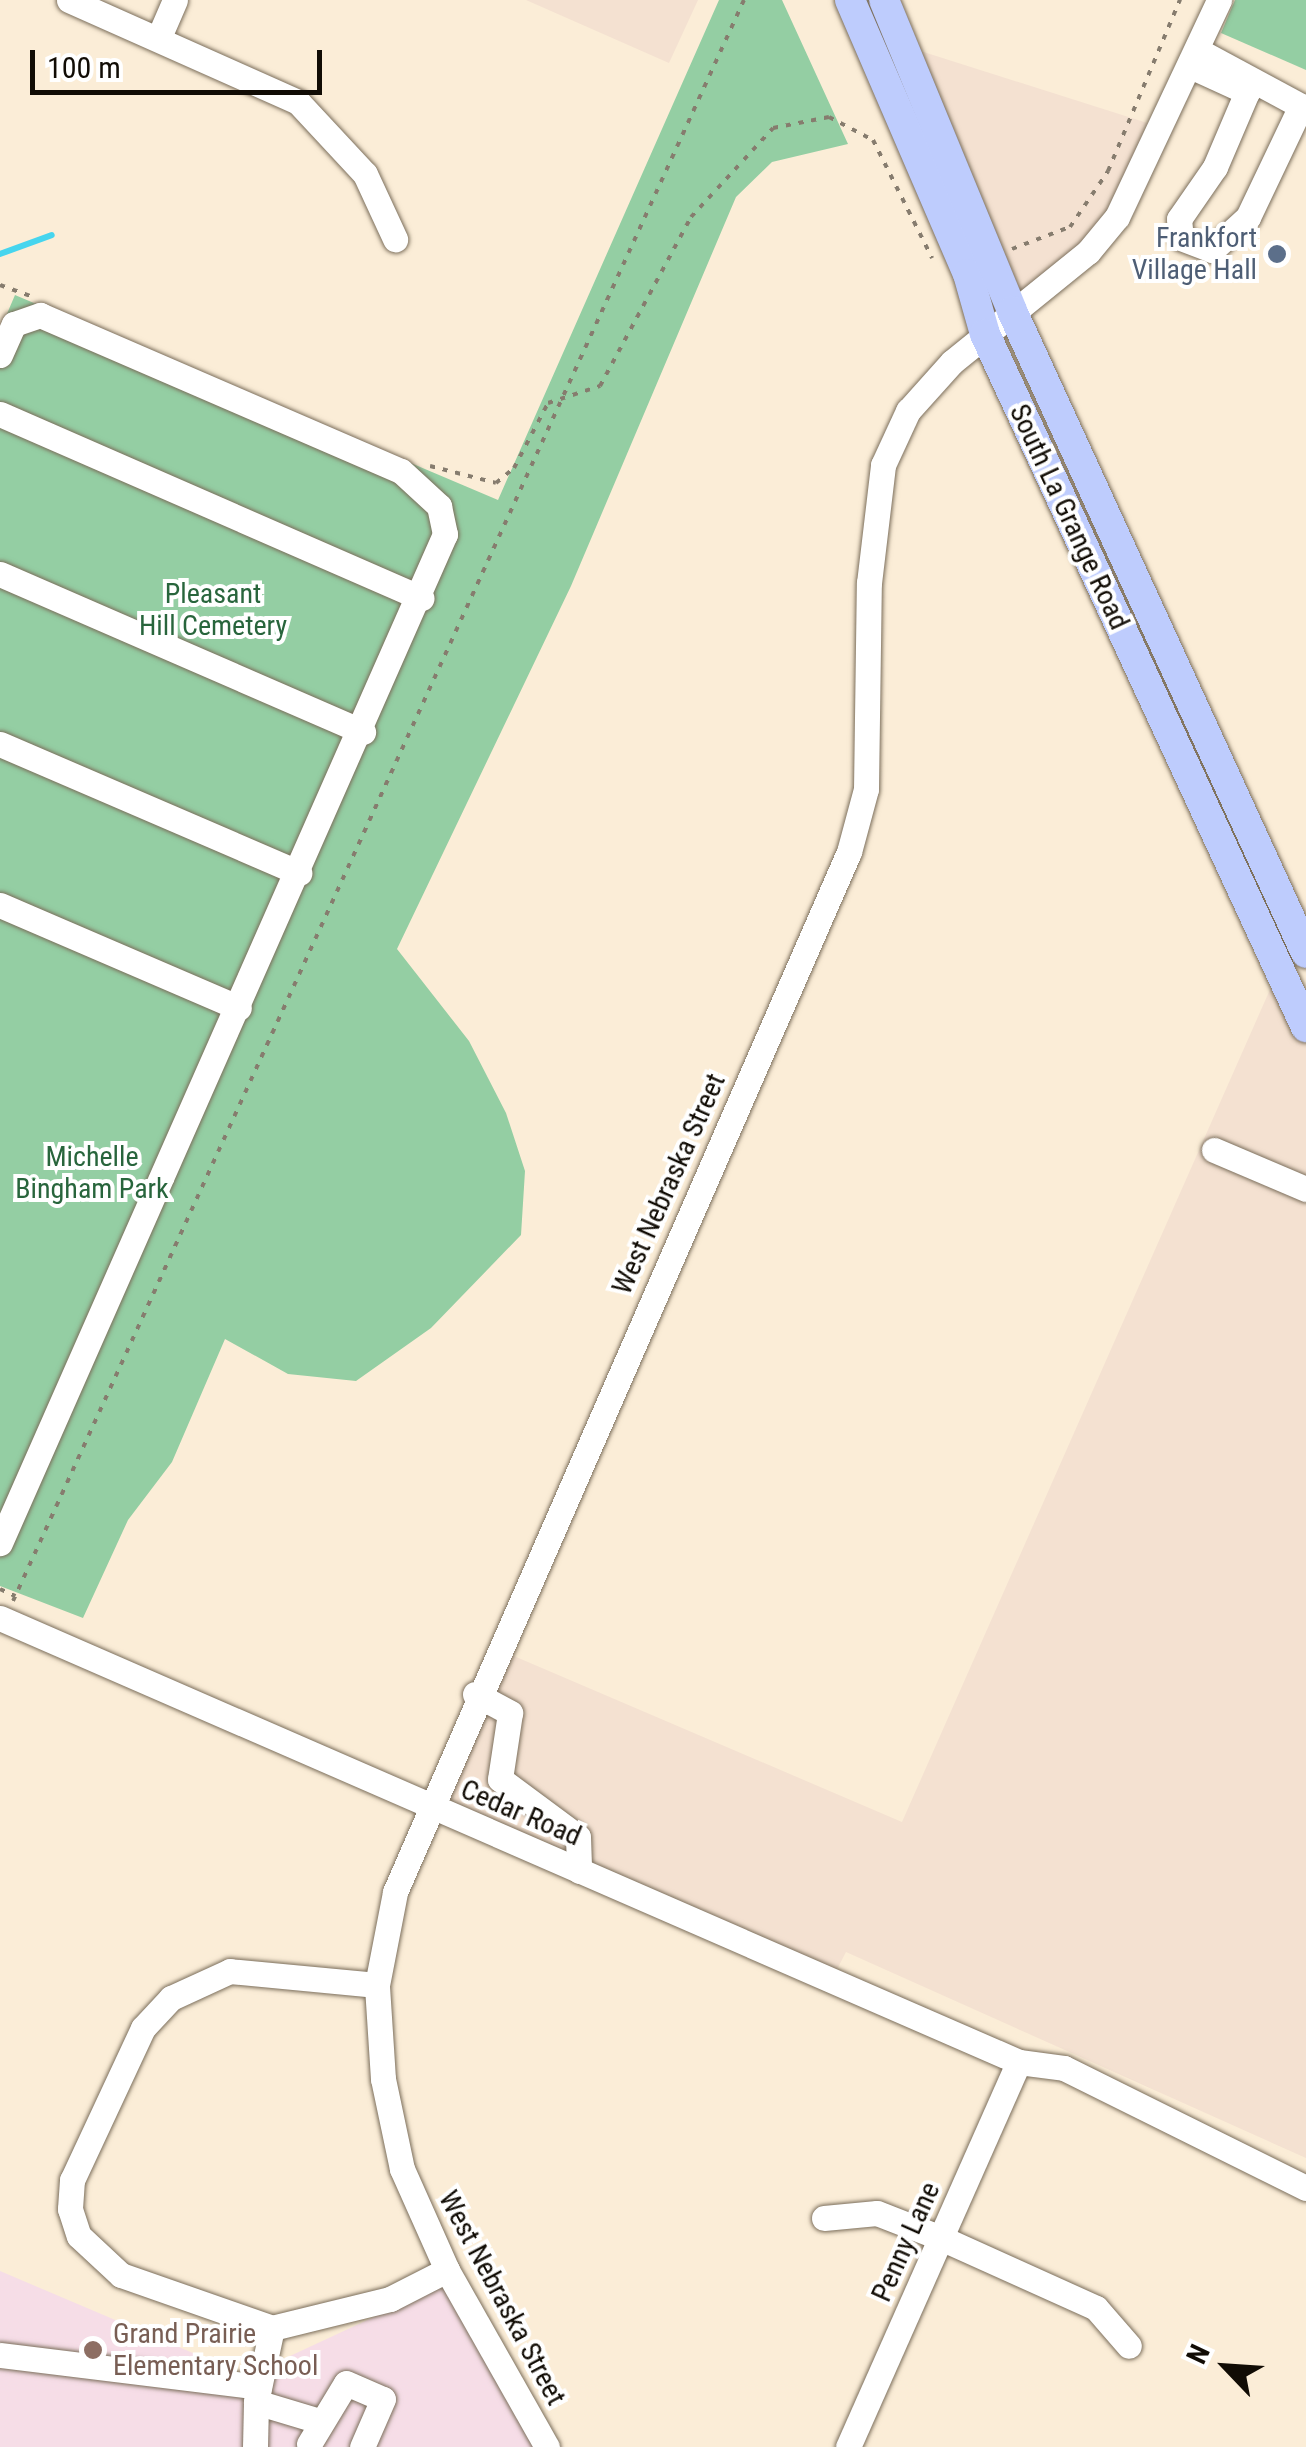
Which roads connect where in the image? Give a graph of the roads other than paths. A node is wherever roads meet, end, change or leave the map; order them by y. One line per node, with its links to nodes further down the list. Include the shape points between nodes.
1 (69, 0): 6 (street)
2 (175, 0): 6 (street)
3 (850, 0): 11 (main road, South La Grange Road, via 968,274)
4 (884, 0): 10 (main road, South La Grange Road)
5 (1219, 0): 7 (street, West Nebraska Street)
6 (158, 37): 9 (street, via 298,102 365,174)
7 (1194, 58): 8 (street); 8 (street, via 1247,92 1215,168 1179,219 1192,246 1212,250 1248,217); 10 (street, West Nebraska Street, via 1116,218 1088,252)
8 (1304, 108)
9 (396, 240)
10 (1012, 311): 11 (street, West Nebraska Street); 20 (main road, South La Grange Road)
11 (984, 334): 22 (main road, South La Grange Road); 27 (street, West Nebraska Street, via 908,411 884,465 869,583 868,771 849,852)
12 (0, 355): 15 (street, via 14,324 40,316 401,472 431,494 444,520)
13 (0, 414): 15 (street)
14 (0, 574): 16 (street)
15 (422, 598): 16 (street)
16 (362, 732): 18 (street)
17 (0, 744): 18 (street)
18 (300, 873): 21 (street)
19 (0, 906): 21 (street)
20 (1306, 953)
21 (239, 1008): 25 (street)
22 (1306, 1027)
23 (1214, 1150): 24 (street)
24 (1306, 1188)
25 (0, 1542)
26 (6, 1611): 28 (street, Cedar Road)
27 (475, 1694): 28 (street, West Nebraska Street); 29 (street, via 503,1707 512,1723 500,1779 578,1838)
28 (426, 1805): 29 (street, Cedar Road); 30 (street, West Nebraska Street, via 395,1892)
29 (579, 1871): 31 (street, Cedar Road)
30 (378, 1984): 35 (street, West Nebraska Street, via 383,2079 402,2169); 36 (street, via 230,1971 200,1978 143,2028 72,2180 78,2236 96,2259 195,2307)
31 (1019, 2062): 32 (street, Cedar Road, via 1064,2068); 34 (street, Penny Lane)
32 (1306, 2188)
33 (824, 2218): 34 (street, via 878,2212)
34 (941, 2238): 37 (street, via 1096,2308); 44 (street, Penny Lane)
35 (447, 2270): 36 (street, via 390,2300); 43 (street, West Nebraska Street)
36 (272, 2328): 39 (street)
37 (1129, 2346)
38 (0, 2356): 39 (street)
39 (265, 2401): 40 (street); 41 (street)
40 (312, 2437): 42 (street, via 346,2383 362,2386 383,2399)
41 (256, 2447)
42 (362, 2447)
43 (547, 2447)
44 (848, 2447)

